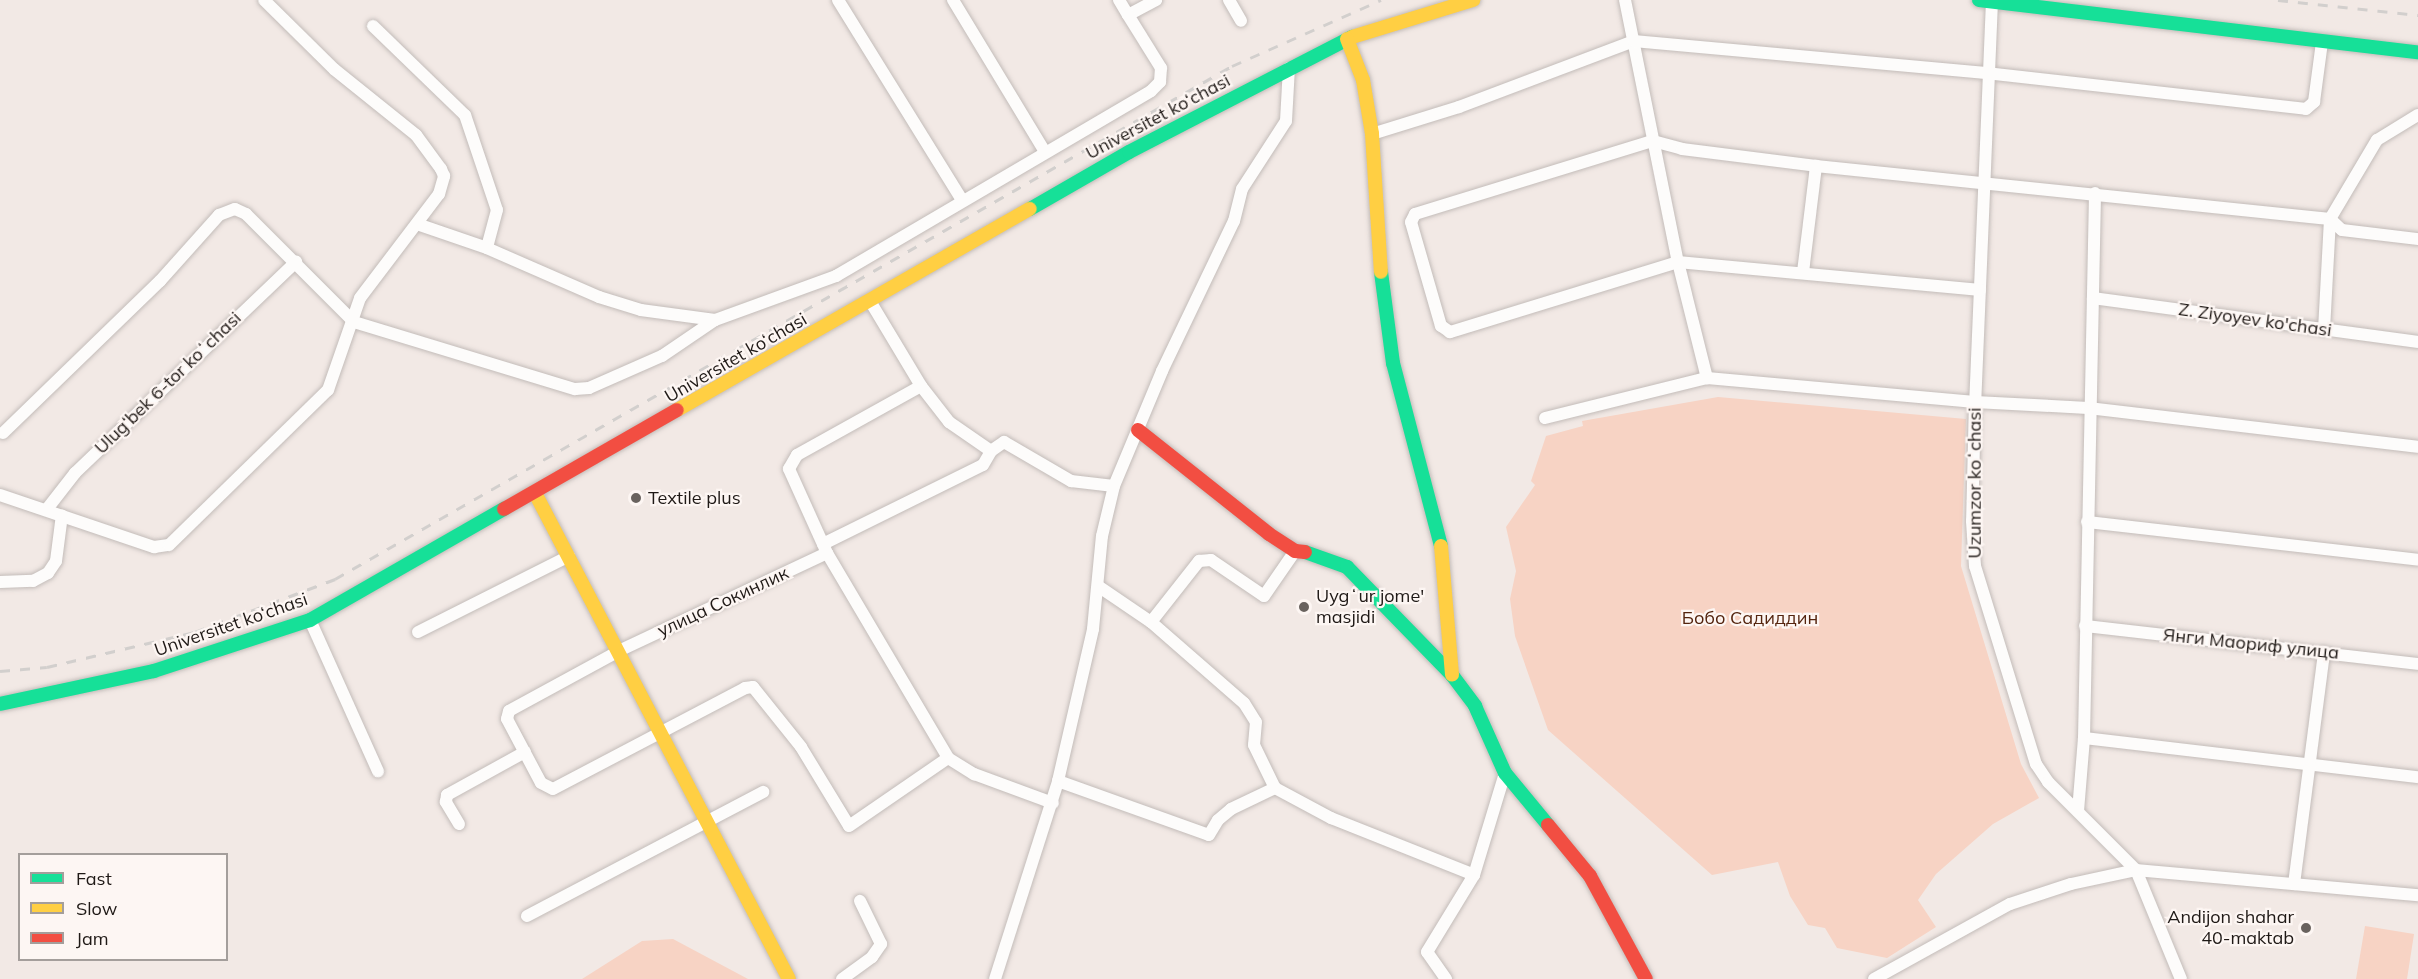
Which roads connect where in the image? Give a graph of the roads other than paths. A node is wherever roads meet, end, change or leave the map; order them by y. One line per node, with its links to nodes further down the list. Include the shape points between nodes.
1 (264, 0): 28 (street, via 334,69 416,135 436,160 444,177 442,186)
2 (838, 0): 26 (street)
3 (953, 0): 22 (street)
4 (1119, 0): 10 (street)
5 (1155, 0): 10 (street)
6 (1229, 0): 11 (street)
7 (1473, 0): 13 (main road, Universitet kо‘chasi)
8 (1626, 0): 14 (street)
9 (1985, 1): 15 (main road); 18 (street, Uzumzor koʻchasi)
10 (1128, 15): 22 (street, via 1161,68 1160,82 1151,91)
11 (1241, 21)
12 (373, 26): 30 (street, via 465,115 497,210)
13 (1347, 39): 17 (main road, Universitet kо‘chasi); 20 (main road, via 1363,80)
14 (1634, 41): 18 (street); 20 (street, via 1459,107); 21 (street)
15 (2322, 42): 16 (main road); 18 (street, via 2314,102 2306,109)
16 (2418, 52)
17 (1289, 68): 36 (main road, Universitet kо‘chasi, via 1129,152); 46 (street, via 1286,121 1242,189 1234,220)
18 (1986, 73): 24 (street, Uzumzor koʻchasi)
19 (2418, 115): 27 (street, via 2377,140)
20 (1372, 134): 69 (main road, via 1380,260 1393,363 1441,545)
21 (1653, 141): 23 (street, via 1682,149); 32 (street); 32 (street, via 1415,214 1411,222 1442,326 1450,332)
22 (1045, 152): 26 (street)
23 (1816, 166): 24 (street); 33 (street)
24 (1982, 184): 25 (street); 34 (street, Uzumzor koʻchasi)
25 (2095, 193): 27 (street); 35 (street)
26 (962, 200): 37 (street, via 836,276)
27 (2330, 219): 29 (street, via 2342,230); 39 (street)
28 (417, 224): 30 (street); 38 (street, via 360,298)
29 (2418, 239)
30 (487, 248): 37 (street, via 599,297 641,310)
31 (296, 262): 38 (street); 47 (street, via 246,214 235,209 219,215 160,281); 53 (street, Ulug‘bek 6-tor koʻchasi, via 75,473)
32 (1678, 262): 33 (street); 41 (street)
33 (1803, 272): 34 (street)
34 (1980, 290): 43 (street, Uzumzor koʻchasi)
35 (2092, 298): 39 (street, Z. Ziyoyev ko'chasi); 44 (street)
36 (870, 302): 42 (street); 51 (main road, Universitet kо‘chasi)
37 (715, 320): 38 (street, via 662,356 582,389)
38 (354, 322): 54 (street, via 337,371 323,396 169,545 154,548)
39 (2324, 330): 40 (street, Z. Ziyoyev ko'chasi)
40 (2418, 342)
41 (1707, 378): 43 (street); 45 (street)
42 (921, 386): 49 (street, via 949,422); 56 (street, via 792,461 789,469)
43 (1975, 402): 44 (street); 83 (street, Uzumzor koʻchasi, via 1972,521 1980,589 2036,764)
44 (2088, 408): 48 (street); 55 (street)
45 (1545, 418)
46 (1138, 430): 50 (street); 57 (main road, via 1215,494)
47 (3, 433)
48 (2418, 447)
49 (991, 451): 50 (street, via 1004,442 1071,481); 56 (street, улица Сокинлик, via 983,465)
50 (1114, 486): 61 (street, via 1102,536)
51 (535, 493): 58 (main road); 62 (main road, Universitet kо‘chasi)
52 (0, 495): 53 (street)
53 (47, 509): 54 (street)
54 (62, 515): 60 (street, via 56,561 48,573 33,581)
55 (2087, 522): 59 (street); 64 (street)
56 (825, 549): 66 (street, улица Сокинлик); 74 (street)
57 (1295, 551): 63 (street, via 1264,596 1211,560 1199,561); 69 (main road, via 1318,554 1347,567)
58 (569, 556): 65 (street); 66 (main road)
59 (2418, 560)
60 (0, 582)
61 (1098, 586): 63 (street); 79 (street, via 1093,629)
62 (310, 620): 70 (main road, Universitet kо‘chasi, via 154,670); 76 (street)
63 (1151, 622): 80 (street, via 1244,703 1256,722 1254,745)
64 (2085, 626): 67 (street, Янги Маориф улица); 72 (street)
65 (418, 632)
66 (619, 651): 71 (main road); 73 (street, улица Сокинлик, via 509,711 507,719)
67 (2324, 652): 68 (street, Янги Маориф улица); 75 (street)
68 (2418, 664)
69 (1452, 675): 77 (main road, via 1475,706)
70 (0, 704)
71 (661, 732): 73 (street, улица Сокинлик, via 550,790 541,783); 74 (street, via 753,687 801,747 849,826); 84 (main road)
72 (2084, 738): 75 (street); 83 (street)
73 (525, 752): 85 (street, via 447,795 446,802)
74 (948, 758): 82 (street, via 974,774)
75 (2308, 762): 78 (street); 88 (street)
76 (378, 771)
77 (1505, 773): 87 (street); 96 (main road, via 1590,876)
78 (2418, 777)
79 (1058, 781): 80 (street, via 1209,835 1231,809); 82 (street)
80 (1275, 788): 87 (street, via 1331,818)
81 (763, 792): 84 (street)
82 (1053, 803): 94 (street)
83 (2078, 811): 86 (street, Uzumzor koʻchasi)
84 (707, 820): 91 (street); 92 (main road)
85 (459, 824)
86 (2136, 870): 88 (street); 97 (street, via 2071,884 2010,904); 98 (street, Uzumzor koʻchasi)
87 (1474, 876): 95 (street, via 1427,951)
88 (2294, 884): 89 (street)
89 (2418, 895)
90 (860, 901): 93 (street, via 881,944 872,957)
91 (527, 916)
92 (789, 979)
93 (842, 979)
94 (995, 979)
95 (1446, 979)
96 (1646, 979)
97 (1874, 979)
98 (2181, 979)

